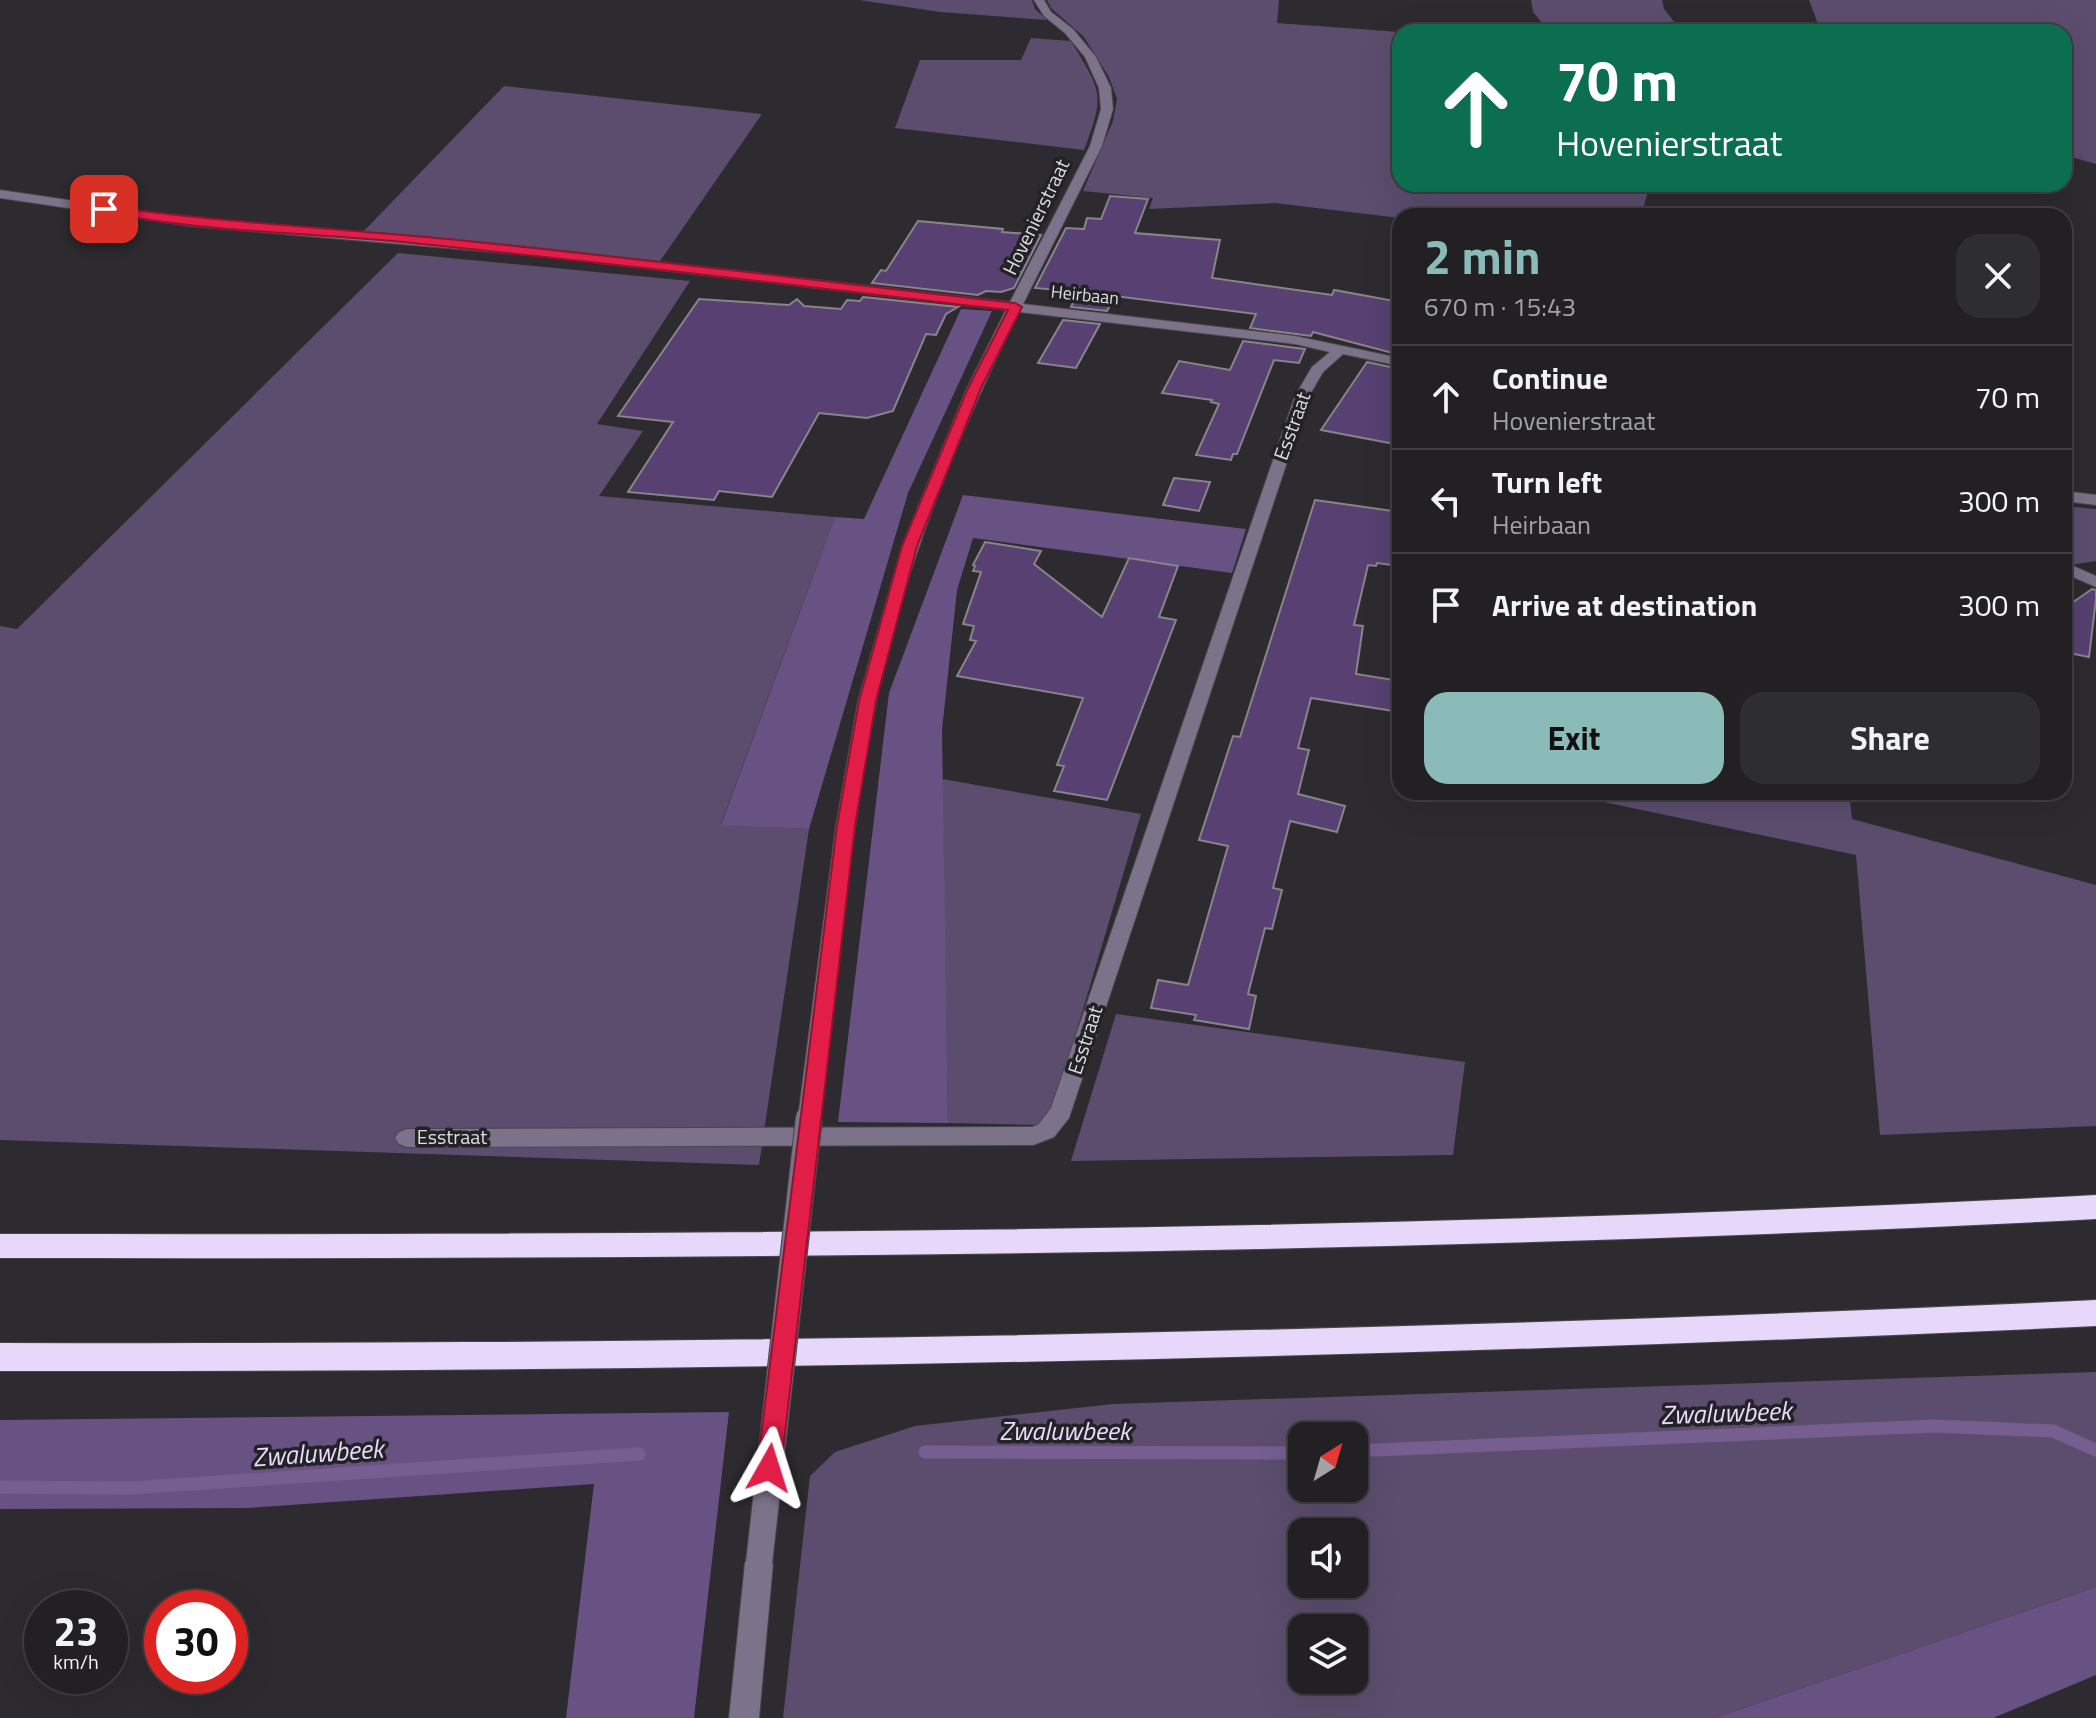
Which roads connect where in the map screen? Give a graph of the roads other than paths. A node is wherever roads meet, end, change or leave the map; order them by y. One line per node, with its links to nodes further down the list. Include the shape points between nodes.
1 (1039, 0): 3 (street, Hovenierstraat, via 1090,57 1105,86 1107,108 1096,146)
2 (0, 194): 3 (street, Heirbaan, via 190,222 529,251)
3 (1015, 307): 4 (street, Heirbaan); 15 (street, Hovenierstraat, bridge, via 974,388 910,546 867,701 809,1118)
4 (1341, 349): 5 (street, Heirbaan); 10 (street, Esstraat, via 1317,370 1302,396 1061,1112 1046,1131 1033,1136)
5 (1392, 360)
6 (2072, 497): 7 (street)
7 (2096, 500)
8 (2072, 571): 9 (street)
9 (2096, 582)
10 (407, 1138)
11 (2096, 1207): 12 (highway, via 1775,1224 692,1247)
12 (0, 1246)
13 (2096, 1313): 14 (highway, via 1315,1344 657,1356)
14 (0, 1357)
15 (744, 1718)

